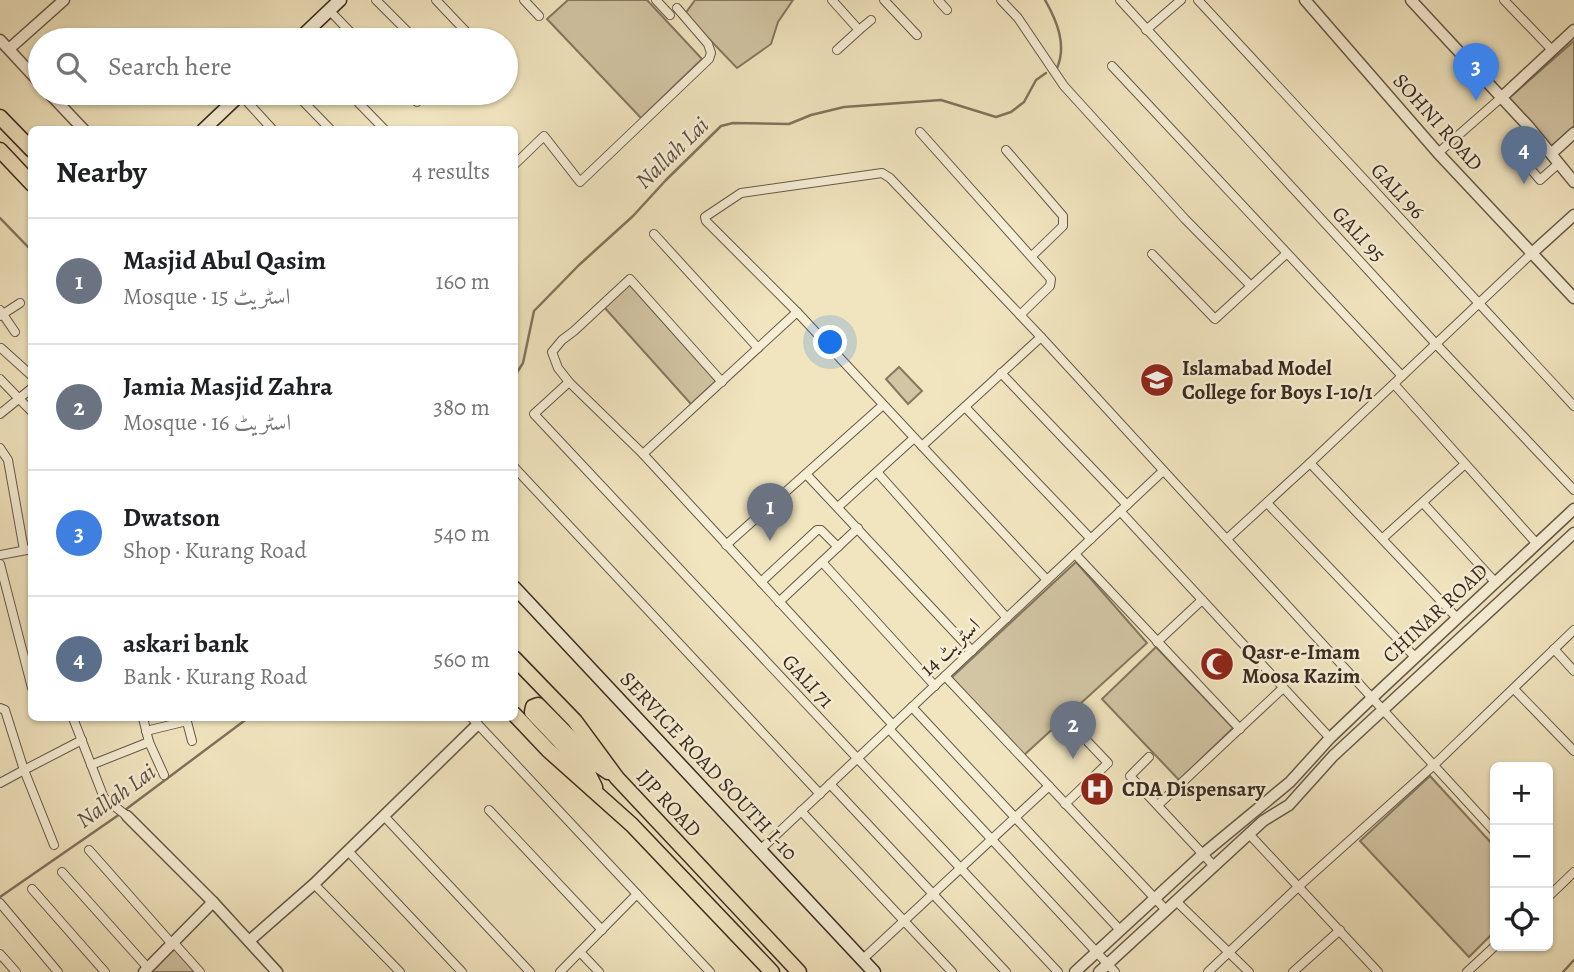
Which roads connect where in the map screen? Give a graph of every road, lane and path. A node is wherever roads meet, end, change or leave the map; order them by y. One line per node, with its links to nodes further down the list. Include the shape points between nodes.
1 (64, 0): 23 (street)
2 (340, 0): 19 (main road)
3 (376, 0): 26 (street)
4 (436, 0): 27 (street)
5 (524, 0): 21 (street)
6 (656, 0): 20 (street)
7 (832, 0): 28 (street)
8 (884, 0): 32 (street)
9 (938, 0): 18 (street)
10 (1001, 0): 68 (street, via 1064,86)
11 (1120, 0): 29 (street, GALI 95)
12 (1181, 0): 29 (street)
13 (1198, 0): 71 (street, GALI 96)
14 (1305, 0): 57 (street, SOHNI ROAD)
15 (1411, 0): 39 (street)
16 (1504, 0): 36 (street)
17 (677, 8): 59 (street, via 708,44 709,59 624,141 580,182 544,136)
18 (947, 9)
19 (329, 10): 24 (main road); 25 (street)
20 (670, 15)
21 (539, 16)
22 (871, 20): 28 (street)
23 (33, 28)
24 (310, 28)
25 (346, 28)
26 (404, 28)
27 (463, 28)
28 (859, 30): 35 (street)
29 (1146, 30): 77 (street, GALI 95)
30 (1574, 30): 36 (street)
31 (28, 32): 34 (street)
32 (917, 35)
33 (0, 40): 34 (street)
34 (9, 49): 38 (street)
35 (836, 50)
36 (1552, 50): 39 (street)
37 (1111, 66): 66 (street)
38 (28, 70)
39 (1502, 97): 51 (street); 57 (street)
40 (60, 105): 46 (street)
41 (230, 105): 47 (main road)
42 (251, 105): 48 (street)
43 (307, 105): 49 (street)
44 (361, 105): 50 (street)
45 (0, 117): 54 (highway)
46 (79, 126)
47 (212, 126)
48 (270, 126)
49 (327, 126)
50 (381, 126)
51 (1529, 127): 58 (street); 58 (street, via 1511,147 1540,180)
52 (920, 132): 67 (street)
53 (1574, 133): 58 (street)
54 (28, 146)
55 (0, 150): 60 (highway)
56 (1006, 150): 67 (street, via 1063,216 1063,226)
57 (1438, 153): 64 (street, SOHNI ROAD)
58 (1555, 158): 61 (street)
59 (518, 161)
60 (28, 180)
61 (1574, 182)
62 (1574, 215): 64 (street)
63 (654, 234): 79 (street)
64 (1532, 253): 69 (street, SOHNI ROAD); 71 (street)
65 (1152, 254): 68 (street, via 1215,319)
66 (1286, 254): 68 (street); 82 (street)
67 (1033, 255): 74 (street, via 1052,282)
68 (1251, 286)
69 (1574, 298)
70 (20, 303): 73 (street)
71 (1478, 304): 77 (street); 90 (street, GALI 96)
72 (797, 312): 74 (street, via 705,217 741,193 882,173); 79 (street); 89 (street)
73 (1, 313): 75 (street)
74 (1020, 315): 76 (street)
75 (15, 332)
76 (1041, 337): 81 (street); 101 (street)
77 (1436, 344): 82 (street); 104 (street, GALI 95)
78 (1, 348): 80 (street)
79 (758, 348): 85 (street)
80 (28, 372)
81 (1001, 373): 91 (street); 108 (street)
82 (1402, 376): 86 (street)
83 (0, 379): 88 (street)
84 (569, 382): 85 (street, via 552,352 630,279); 97 (street); 163 (street, GALI 71, via 534,414)
85 (722, 382): 97 (street)
86 (1394, 384): 98 (street); 99 (street)
87 (28, 391): 88 (street)
88 (18, 398): 92 (street); 93 (street)
89 (883, 405): 94 (street); 103 (street)
90 (1574, 406)
91 (965, 407): 95 (street); 113 (street)
92 (28, 408)
93 (0, 414)
94 (914, 438): 95 (street); 102 (street)
95 (922, 446): 123 (street)
96 (0, 448): 118 (street, via 8,460)
97 (643, 454): 116 (street)
98 (1310, 463): 105 (street); 112 (street)
99 (1465, 464): 106 (street); 115 (street)
100 (518, 471): 173 (street)
101 (1163, 471): 108 (street, اسٹریٹ 14); 114 (street)
102 (877, 472): 107 (street); 129 (street)
103 (806, 474): 107 (street); 116 (street)
104 (1574, 490)
105 (1266, 503): 114 (street); 135 (street)
106 (1423, 503): 112 (street); 125 (street)
107 (838, 507): 110 (street)
108 (1124, 508): 113 (street, اسٹریٹ 14); 127 (street)
109 (1574, 509): 115 (street, CHINAR ROAD)
110 (858, 528): 117 (street); 134 (street)
111 (1574, 533): 146 (street, CHINAR ROAD)
112 (1383, 538): 130 (street)
113 (1091, 539): 119 (street, اسٹریٹ 14)
114 (1227, 539): 143 (street)
115 (1537, 544): 125 (street, CHINAR ROAD)
116 (726, 545): 124 (street)
117 (838, 547): 121 (street); 124 (street, via 817,530)
118 (28, 550): 120 (street)
119 (1075, 554): 123 (street, اسٹریٹ 14); 132 (street)
120 (0, 555)
121 (822, 562): 128 (street); 140 (street)
122 (0, 564): 138 (street)
123 (1047, 580): 129 (street, اسٹریٹ 14)
124 (761, 582): 128 (street)
125 (1496, 583): 130 (street, CHINAR ROAD)
126 (518, 591): 185 (main road, SERVICE ROAD SOUTH I-10)
127 (1202, 600): 132 (street); 141 (street)
128 (779, 602): 153 (street)
129 (1007, 618): 134 (street, اسٹریٹ 14)
130 (1457, 618): 135 (street, CHINAR ROAD)
131 (1574, 630): 133 (street)
132 (1157, 642): 154 (street)
133 (1554, 649): 137 (street); 142 (street)
134 (972, 650): 139 (street, اسٹریٹ 14)
135 (1415, 657): 143 (street, CHINAR ROAD)
136 (518, 662): 168 (highway, IJP ROAD, via 575,721)
137 (1574, 671)
138 (28, 672)
139 (946, 676): 140 (street, اسٹریٹ 14); 171 (street)
140 (935, 686): 144 (street, اسٹریٹ 14)
141 (1283, 688): 154 (street); 156 (street)
142 (1514, 689): 161 (street); 165 (street)
143 (1373, 697): 146 (street); 156 (street, CHINAR ROAD)
144 (912, 707): 153 (street, اسٹریٹ 14); 180 (street)
145 (0, 708): 166 (street, via 5,710)
146 (1382, 709): 165 (street); 182 (street, CHINAR ROAD, via 1289,805)
147 (518, 718): 172 (highway, IJP ROAD)
148 (74, 721): 157 (street)
149 (144, 721): 155 (street)
150 (181, 721): 155 (street)
151 (187, 721): 158 (street)
152 (475, 721): 179 (street); 197 (street)
153 (891, 727): 163 (street, اسٹریٹ 14); 183 (street)
154 (1240, 729): 175 (street)
155 (146, 732): 159 (street)
156 (1330, 738): 188 (street, CHINAR ROAD, via 1290,782)
157 (82, 740): 164 (street); 166 (street)
158 (192, 741)
159 (149, 742): 164 (street); 167 (street)
160 (1088, 742): 174 (street, via 1108,764)
161 (1574, 751)
162 (1149, 757): 175 (street, via 1130,776)
163 (858, 758): 170 (street, اسٹریٹ 14); 190 (street, GALI 71)
164 (91, 765): 178 (street, via 104,798)
165 (1434, 765): 181 (street); 194 (street)
166 (24, 769): 169 (street); 184 (street)
167 (164, 775)
168 (617, 778): 172 (highway, via 534,705 532,712 586,769); 231 (highway, IJP ROAD)
169 (0, 783)
170 (830, 784): 173 (street, اسٹریٹ 14); 198 (street)
171 (1049, 786): 174 (street); 180 (street)
172 (597, 792): 230 (highway, IJP ROAD)
173 (820, 794): 177 (street, اسٹریٹ 14)
174 (1065, 804): 199 (street)
175 (1158, 806): 188 (street)
176 (489, 810): 205 (street)
177 (801, 811): 185 (street, اسٹریٹ 14); 204 (street)
178 (127, 816): 201 (street)
179 (384, 816): 187 (street); 226 (street)
180 (1015, 817): 183 (street); 206 (street)
181 (1490, 827)
182 (1250, 835): 189 (street, CHINAR ROAD); 194 (street)
183 (992, 839): 190 (street); 212 (street)
184 (54, 845)
185 (761, 849): 215 (main road, SERVICE ROAD SOUTH I-10)
186 (89, 850): 209 (street)
187 (348, 851): 193 (street); 225 (street)
188 (1203, 854): 189 (street); 199 (street, CHINAR ROAD)
189 (1214, 866): 200 (street, CHINAR ROAD)
190 (961, 869): 198 (street); 235 (street, GALI 71)
191 (62, 872): 216 (street)
192 (1574, 872): 196 (street)
193 (314, 884): 208 (street); 224 (street)
194 (1298, 887): 207 (street); 213 (street)
195 (32, 889): 221 (street)
196 (1553, 890)
197 (637, 894): 205 (street); 229 (street)
198 (933, 894): 204 (street); 234 (street)
199 (1154, 899): 203 (street); 206 (street, CHINAR ROAD)
200 (1176, 901): 203 (street, CHINAR ROAD); 213 (street)
201 (213, 902): 208 (street); 209 (street)
202 (1, 905): 220 (street)
203 (1165, 909): 217 (street, CHINAR ROAD)
204 (905, 922): 215 (street); 233 (street)
205 (602, 930): 211 (street)
206 (1120, 930): 212 (street, CHINAR ROAD)
207 (1340, 930): 218 (street); 239 (street)
208 (249, 941): 223 (street)
209 (174, 944): 216 (street); 222 (street)
210 (1490, 951): 240 (street)
211 (580, 952): 227 (street); 228 (street)
212 (1097, 952): 217 (street); 236 (street, CHINAR ROAD)
213 (1229, 952): 237 (street); 238 (street)
214 (0, 954): 219 (street)
215 (863, 959): 232 (main road, SERVICE ROAD SOUTH I-10)
216 (146, 970)
217 (1107, 970)
218 (1375, 971)
219 (16, 972)
220 (58, 972)
221 (105, 972)
222 (200, 972)
223 (277, 972)
224 (400, 972)
225 (462, 972)
226 (530, 972)
227 (560, 972)
228 (599, 972)
229 (710, 972)
230 (772, 972)
231 (799, 972)
232 (874, 972)
233 (952, 972)
234 (1006, 972)
235 (1058, 972)
236 (1075, 972)
237 (1208, 972)
238 (1249, 972)
239 (1293, 972)
240 (1467, 972)

